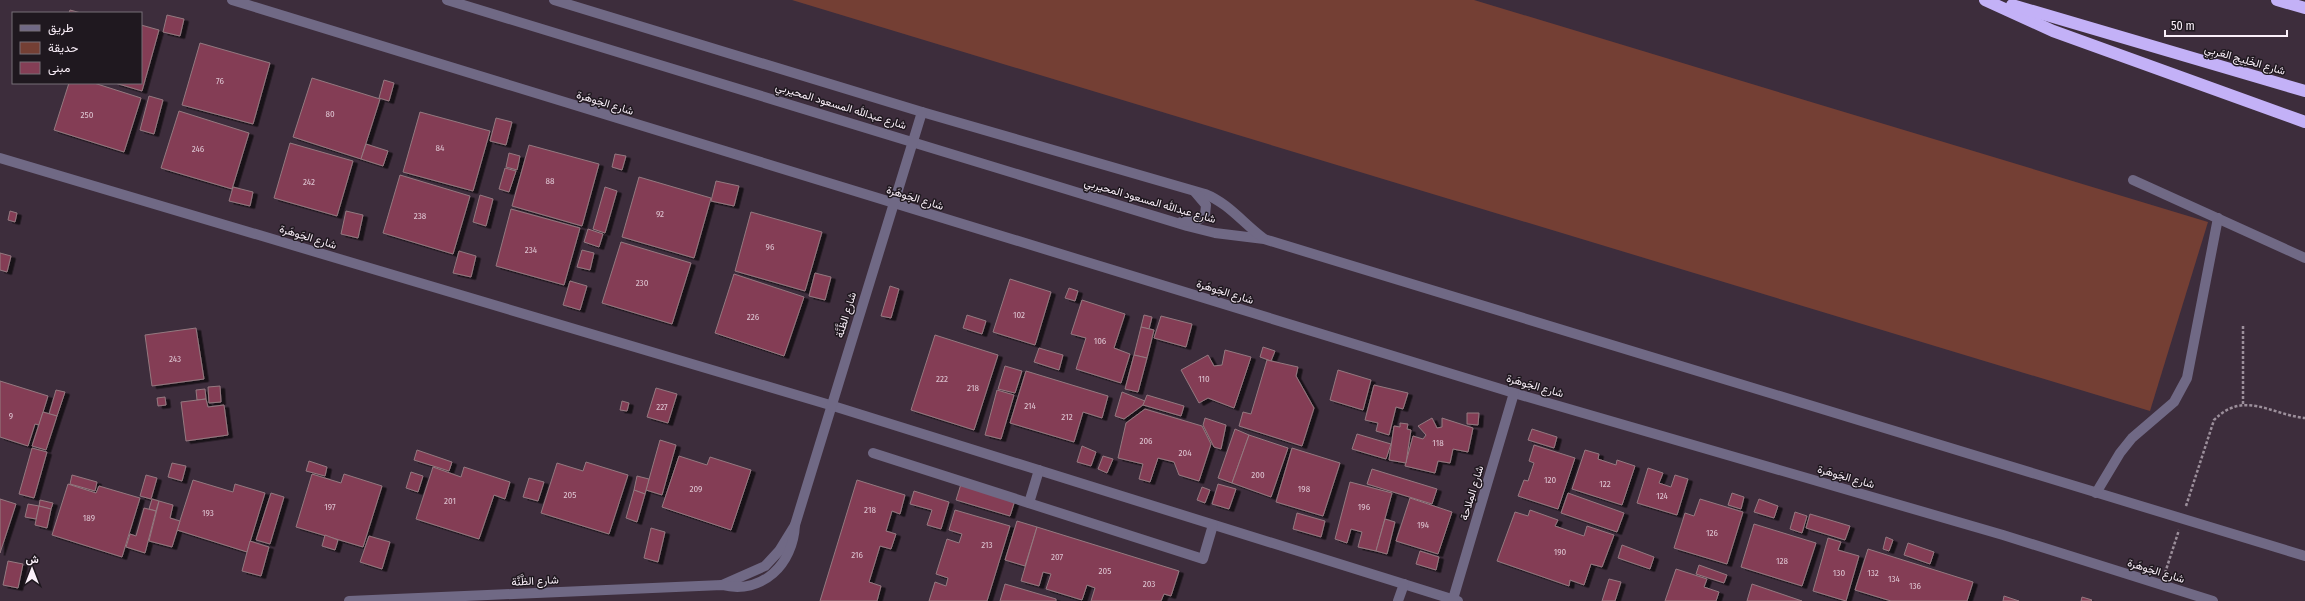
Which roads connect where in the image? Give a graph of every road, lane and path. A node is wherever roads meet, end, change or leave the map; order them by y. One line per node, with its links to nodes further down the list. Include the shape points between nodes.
1 (232, 0): 15 (street, شارع الجَوهَرة)
2 (448, 0): 11 (street, شارع عبدالله المسعود المحيربي)
3 (554, 0): 9 (street, شارع عبدالله المسعود المحيربي)
4 (1985, 0): 10 (highway, via 2053,31)
5 (1994, 0): 8 (highway, شارع الخَلِيج العَربِي)
6 (2277, 0): 7 (highway)
7 (2305, 8)
8 (2305, 91)
9 (922, 112): 11 (street, شارع الظَّنَّة); 14 (street, شارع عبدالله المسعود المحيربي)
10 (2305, 122)
11 (913, 141): 15 (street, شارع الظَّنَّة); 17 (street, شارع عبدالله المسعود المحيربي)
12 (0, 158): 23 (street, شارع الجَوهَرة)
13 (2133, 180): 16 (street)
14 (1194, 191): 17 (street, via 1206,204 1205,215 1196,221); 18 (street, شارع عبدالله المسعود المحيربي, via 1220,201)
15 (893, 204): 21 (street, شارع الجَوهَرة); 23 (street, شارع الظَّنَّة)
16 (2218, 218): 19 (street); 27 (street, via 2190,365 2184,384 2166,411 2146,424 2120,453)
17 (1175, 222): 18 (street, شارع عبدالله المسعود المحيربي, via 1216,233)
18 (1264, 239): 27 (street)
19 (2305, 258)
20 (2243, 326): 22 (path)
21 (1514, 393): 33 (street, شارع الجَوهَرة, via 2003,535); 34 (street, شارع المِلاحة)
22 (2243, 404): 24 (path); 29 (path, via 2230,408 2214,420)
23 (830, 405): 26 (street, شارع الجَوهَرة); 35 (street, شارع الظَّنَّة, via 795,525 779,551 765,566 722,585)
24 (2305, 418)
25 (873, 453): 28 (street)
26 (1039, 470): 28 (street); 30 (street, شارع الجَوهَرة)
27 (2096, 493): 29 (street)
28 (1029, 503): 30 (street, via 1203,559)
29 (2182, 519): 31 (street); 33 (path)
30 (1213, 525): 32 (street, شارع الجَوهَرة)
31 (2305, 556)
32 (1404, 584): 34 (street, شارع الجَوهَرة); 36 (street)
33 (2161, 585): 37 (street, شارع الجَوهَرة)
34 (1456, 600)
35 (350, 601)
36 (1398, 601)
37 (2212, 601)

